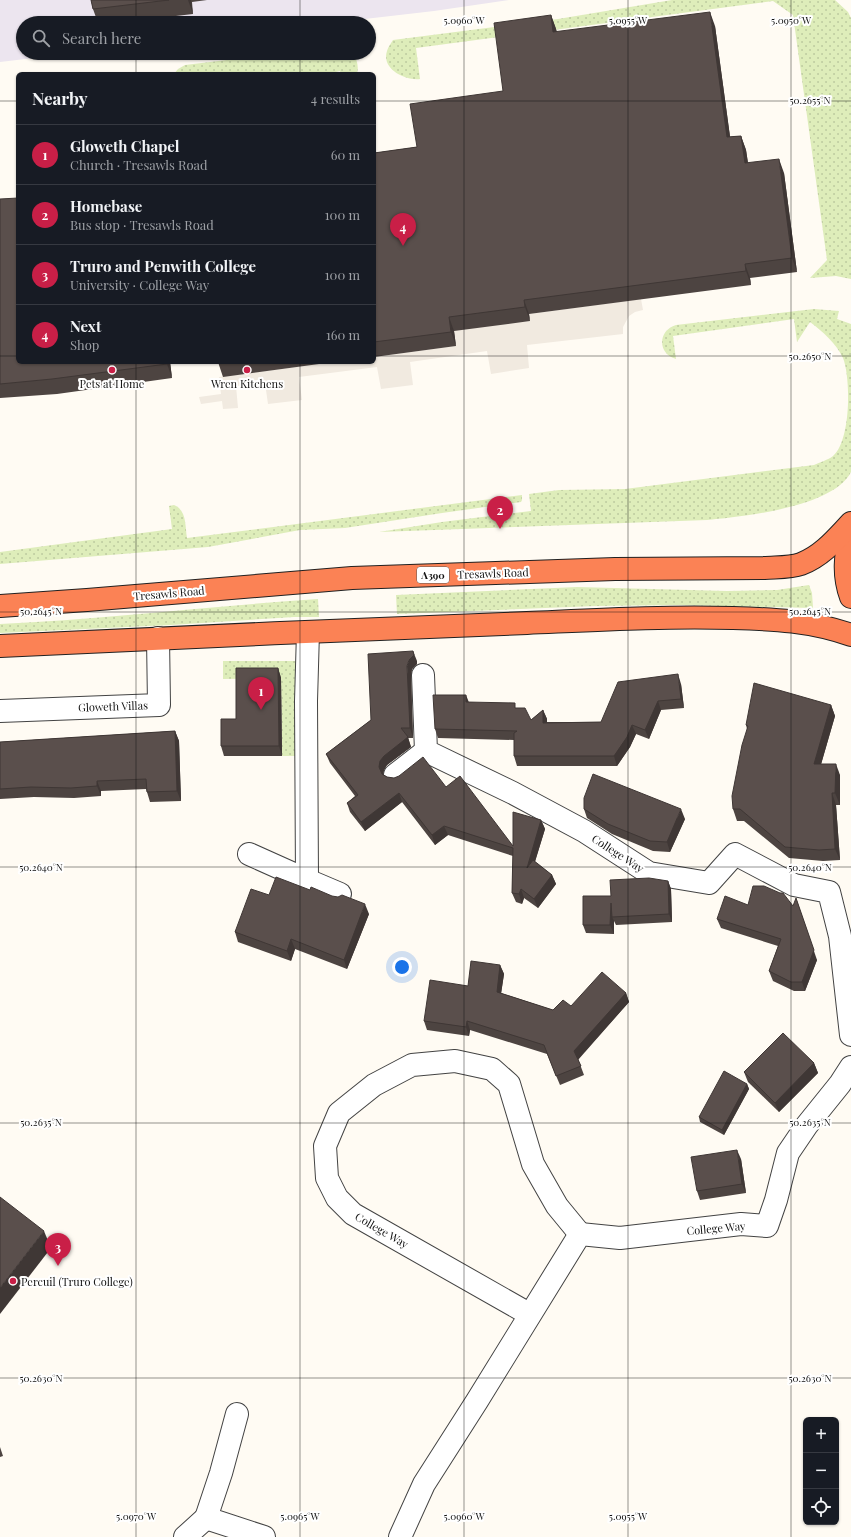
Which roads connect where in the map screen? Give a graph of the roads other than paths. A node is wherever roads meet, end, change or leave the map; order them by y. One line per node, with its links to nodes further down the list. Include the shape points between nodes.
1 (851, 523): 4 (highway, Tresawls Road / A390, via 825,551 801,564 786,567 607,569 352,578)
2 (851, 533): 3 (highway, via 846,554 846,585)
3 (851, 597)
4 (0, 606)
5 (308, 632): 6 (highway, via 664,617 786,620 808,623); 7 (highway); 14 (street)
6 (851, 635)
7 (158, 638): 8 (highway); 10 (street, Gloweth Villas, via 159,705)
8 (0, 646)
9 (423, 674): 11 (street)
10 (0, 711)
11 (426, 751): 12 (street); 16 (street, College Way, via 584,831 649,873 709,883 735,854 794,885 830,892 840,936)
12 (395, 775)
13 (249, 854): 14 (street)
14 (307, 880): 15 (street)
15 (340, 894)
16 (851, 1035)
17 (851, 1067): 18 (street, College Way, via 788,1153 767,1226 741,1224 620,1238)
18 (580, 1234): 19 (street); 19 (street, College Way, via 557,1206 533,1164 509,1084 492,1068 455,1061 412,1066 374,1085 339,1113 325,1146 327,1178 337,1198 353,1214)
19 (529, 1314): 24 (street, via 424,1484)
20 (237, 1414): 21 (street)
21 (206, 1518): 22 (street); 23 (street)
22 (185, 1537)
23 (264, 1537)
24 (400, 1537)

